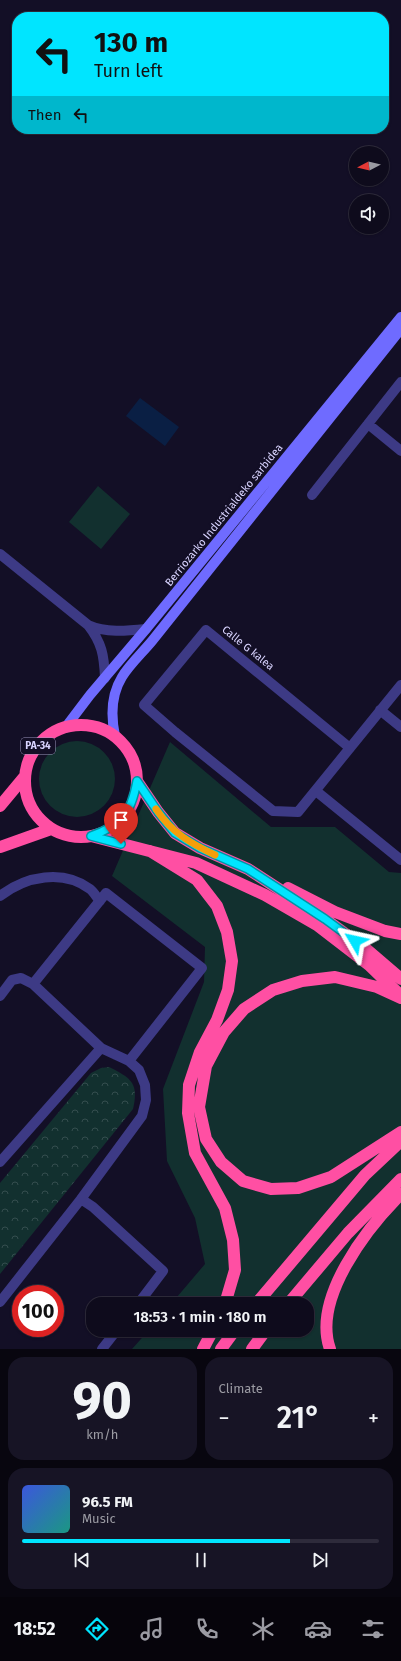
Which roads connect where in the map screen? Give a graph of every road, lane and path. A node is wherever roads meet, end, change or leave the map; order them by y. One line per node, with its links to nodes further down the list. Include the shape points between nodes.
1 (401, 317): 9 (main road, Berriozarko Industrialdeko sarbidea)
2 (401, 329): 15 (main road, Berriozarko Industrialdeko sarbidea, via 122,677 114,695 112,721)
3 (401, 382): 4 (street)
4 (368, 424): 5 (street); 6 (street)
5 (401, 451)
6 (312, 495)
7 (0, 554): 8 (street)
8 (88, 625): 9 (street, via 110,630); 10 (street, via 101,647)
9 (146, 629): 10 (main road, Berriozarko Industrialdeko sarbidea)
10 (105, 678): 14 (main road, Berriozarko Industrialdeko sarbidea)
11 (401, 685): 12 (street)
12 (380, 710): 13 (street); 16 (street)
13 (401, 727)
14 (65, 728): 15 (highway, PA-34, via 80,725); 17 (highway, PA-34, via 50,735 38,746 29,760)
15 (115, 736): 18 (highway, PA-34, via 133,763)
16 (350, 748): 19 (street); 19 (street, Calle G kalea, via 206,630 144,705 273,812 298,812)
17 (25, 776): 20 (highway, PA-34); 21 (highway, PA-34, via 26,792 31,806 39,819)
18 (137, 781): 22 (highway, PA-34, via 133,800 124,817 109,830); 26 (highway, PA-34, via 175,833 200,848)
19 (316, 791): 25 (street)
20 (0, 806)
21 (51, 829): 22 (highway, PA-34, via 64,835); 23 (highway)
22 (91, 836): 24 (highway, PA-34)
23 (0, 847)
24 (150, 851): 33 (highway, PA-34, via 196,864 265,895 317,925 368,965); 43 (highway, via 197,880 217,906 227,932 232,961 228,990 217,1020 200,1052 189,1085 188,1113 195,1153 225,1208 233,1240 235,1270)
25 (401, 860)
26 (248, 869): 29 (highway, via 335,912 385,931); 30 (highway, PA-34, via 325,919 365,948)
27 (0, 896): 28 (street, via 32,880 51,876 73,879 91,890)
28 (100, 902): 31 (street); 35 (street, via 106,893 202,968)
29 (401, 934)
30 (401, 979)
31 (33, 984): 32 (street, via 22,978 12,980); 34 (street)
32 (0, 996)
33 (401, 997): 36 (highway, via 377,987 335,977 302,981 273,990 244,1009 224,1032 206,1066 199,1107 206,1139 221,1162 243,1181 271,1189 298,1188 331,1177)
34 (101, 1048): 35 (street); 38 (street)
35 (129, 1061): 41 (street, via 139,1070 145,1085 146,1100 142,1116)
36 (401, 1132)
37 (401, 1141): 44 (highway, via 365,1175)
38 (0, 1162)
39 (401, 1179): 45 (highway, via 348,1233)
40 (401, 1194): 55 (highway, via 383,1213 351,1256 333,1292 327,1322)
41 (81, 1200): 42 (street, via 93,1207 163,1271); 46 (street)
42 (143, 1297)
43 (227, 1297)
44 (262, 1297)
45 (294, 1297)
46 (0, 1302)
47 (111, 1337): 51 (street)
48 (209, 1337): 52 (highway)
49 (230, 1337): 53 (highway)
50 (261, 1337): 54 (highway)
51 (102, 1349)
52 (203, 1349)
53 (221, 1349)
54 (252, 1349)
55 (330, 1349)

